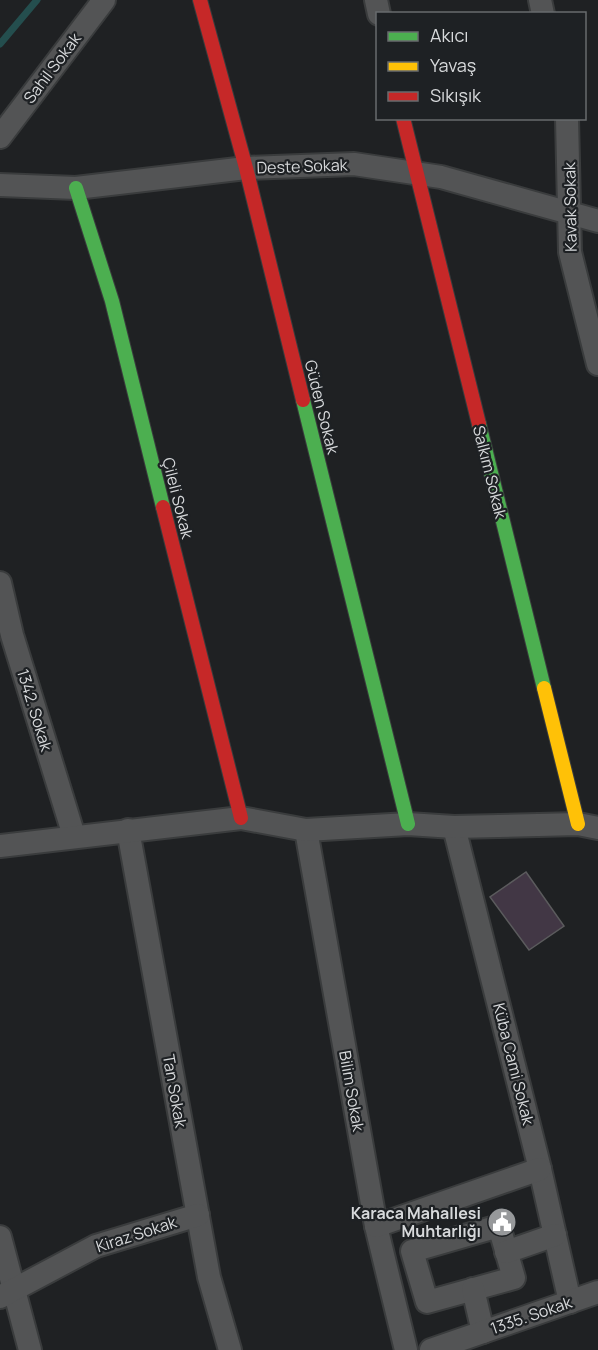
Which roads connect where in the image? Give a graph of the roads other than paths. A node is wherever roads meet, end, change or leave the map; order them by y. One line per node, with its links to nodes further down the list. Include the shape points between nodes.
1 (104, 0): 5 (street, Sahil Sokak)
2 (200, 0): 6 (street, Güden Sokak)
3 (403, 120): 7 (street, Salkım Sokak)
4 (567, 120): 10 (street, Kavak Sokak)
5 (0, 137)
6 (246, 168): 7 (street, Deste Sokak, via 354,164); 9 (street, Deste Sokak); 15 (street, Güden Sokak)
7 (415, 173): 10 (street, Deste Sokak); 16 (street, Salkım Sokak)
8 (0, 185): 9 (street, Deste Sokak)
9 (76, 188): 14 (street, Çileli Sokak, via 112,301)
10 (570, 213): 11 (street, Deste Sokak); 12 (street, Kavak Sokak, via 570,252)
11 (598, 221)
12 (598, 364)
13 (0, 583): 20 (street, 1342. Sokak, via 12,635)
14 (241, 818): 18 (street); 19 (street)
15 (408, 824): 17 (street); 19 (street)
16 (588, 826): 17 (street)
17 (454, 827): 22 (street, Küba Cami Sokak)
18 (128, 830): 20 (street); 24 (street, Tan Sokak)
19 (306, 830): 25 (street, Bilim Sokak)
20 (74, 836): 21 (street)
21 (0, 846)
22 (540, 1169): 23 (street); 26 (street, Küba Cami Sokak)
23 (453, 1200): 25 (street); 28 (street)
24 (198, 1215): 34 (street, Kiraz Sokak, via 96,1246); 38 (street, Tan Sokak, via 209,1277)
25 (376, 1226): 31 (street, Bilim Sokak)
26 (555, 1235): 29 (street); 35 (street, Küba Cami Sokak)
27 (0, 1237): 34 (street)
28 (461, 1237): 29 (street, via 499,1226); 30 (street, via 412,1251)
29 (506, 1252): 32 (street, via 514,1278)
30 (419, 1274): 31 (street); 32 (street, via 427,1302)
31 (390, 1282): 39 (street, Bilim Sokak)
32 (473, 1289): 36 (street)
33 (598, 1292): 35 (street, 1335. Sokak)
34 (7, 1294): 37 (street)
35 (570, 1302): 36 (street, 1335. Sokak)
36 (483, 1332): 40 (street, 1335. Sokak)
37 (30, 1350)
38 (230, 1350)
39 (406, 1350)
40 (431, 1350)

